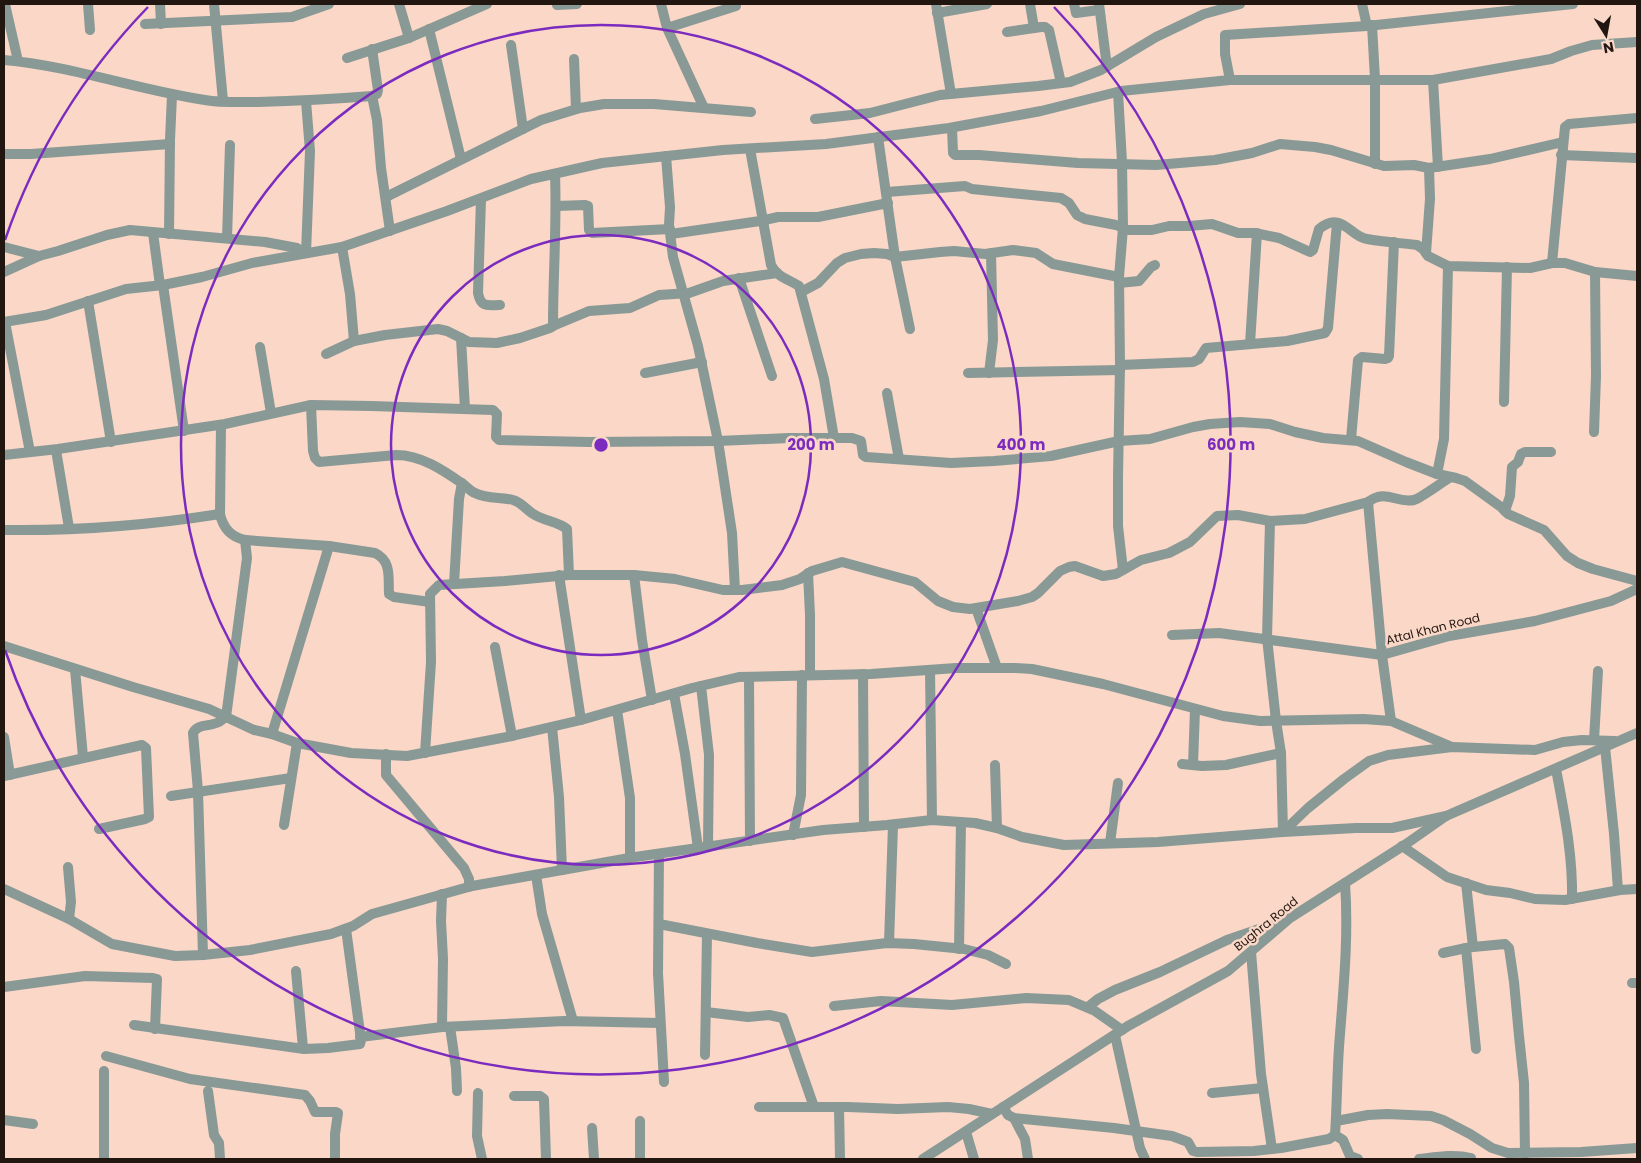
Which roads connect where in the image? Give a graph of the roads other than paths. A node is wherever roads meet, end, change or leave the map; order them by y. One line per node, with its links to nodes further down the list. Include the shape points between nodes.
1 (5, 4): 38 (street)
2 (88, 4): 29 (street)
3 (160, 4): 24 (street)
4 (214, 4): 22 (street)
5 (329, 4): 22 (street, via 292,17)
6 (399, 4): 31 (street)
7 (487, 4): 28 (street)
8 (577, 4): 16 (street)
9 (661, 4): 26 (street)
10 (987, 4): 20 (street)
11 (1030, 4): 27 (street)
12 (1074, 4): 19 (street, via 1076,13)
13 (1240, 4): 21 (street)
14 (1362, 4): 25 (street)
15 (1573, 4): 18 (street)
16 (557, 6)
17 (736, 6): 26 (street)
18 (1536, 6): 25 (street)
19 (1099, 7): 39 (street)
20 (936, 9): 46 (street)
21 (1204, 9): 39 (street)
22 (216, 21): 24 (street); 48 (street)
23 (145, 24): 24 (street)
24 (161, 24)
25 (1369, 25): 40 (street); 41 (street, via 1225,35)
26 (667, 28): 50 (street)
27 (1034, 28): 30 (street); 43 (street, via 1049,30)
28 (429, 29): 31 (street); 66 (street)
29 (90, 30)
30 (1008, 32)
31 (409, 38): 34 (street)
32 (1637, 42): 42 (street, via 1592,45 1551,59)
33 (511, 45): 56 (street)
34 (372, 49): 35 (street); 47 (street, via 378,94)
35 (347, 58)
36 (574, 59): 51 (street)
37 (4, 60): 38 (street)
38 (18, 61): 45 (street)
39 (1107, 67): 43 (street)
40 (1375, 79): 41 (street); 42 (street); 67 (street)
41 (1230, 80): 44 (street)
42 (1432, 80): 69 (street)
43 (1061, 83): 46 (street)
44 (1118, 92): 55 (street); 68 (street)
45 (172, 94): 48 (street); 59 (street)
46 (951, 94): 54 (street, via 870,113)
47 (372, 96): 49 (street); 71 (street)
48 (224, 101): 49 (street)
49 (306, 101): 87 (street, via 310,151)
50 (704, 108): 51 (street, via 604,104); 52 (street)
51 (576, 109): 56 (street)
52 (751, 112)
53 (1637, 118): 58 (street, via 1566,125)
54 (815, 119)
55 (952, 128): 57 (street); 68 (street, via 955,155)
56 (523, 129): 66 (street)
57 (878, 137): 61 (street, via 826,144); 72 (street)
58 (1562, 142): 63 (street); 69 (street, via 1490,159)
59 (170, 144): 62 (street); 82 (street)
60 (230, 145): 83 (street)
61 (750, 148): 64 (street); 75 (street)
62 (4, 154)
63 (1561, 155): 65 (street); 92 (street)
64 (666, 156): 70 (street); 79 (street)
65 (1637, 158)
66 (461, 159): 71 (street)
67 (1375, 164): 68 (street, via 1330,150 1280,144 1215,160); 69 (street)
68 (1122, 165): 77 (street)
69 (1433, 167): 88 (street)
70 (555, 174): 73 (street, via 531,179); 74 (street)
71 (386, 197): 78 (street)
72 (888, 198): 75 (street, via 818,216); 77 (street, via 965,186 1061,198 1085,219); 91 (street)
73 (481, 199): 78 (street); 106 (street, via 478,293 484,305)
74 (556, 206): 79 (street, via 588,206 589,230 592,233); 108 (street)
75 (764, 220): 79 (street); 98 (street, via 771,265)
76 (1336, 223): 81 (street, via 1319,229 1310,252 1279,238); 84 (street, via 1347,226 1361,238); 112 (street, via 1327,331 1287,341)
77 (1123, 228): 81 (street, via 1152,230 1212,224 1238,233); 101 (street)
78 (390, 231): 85 (street)
79 (670, 231): 104 (street, via 673,257)
80 (153, 232): 82 (street); 90 (street, via 118,232); 102 (street)
81 (1257, 233): 112 (street)
82 (169, 234): 83 (street)
83 (227, 238): 87 (street, via 297,248)
84 (1394, 242): 88 (street, via 1417,245); 130 (street, via 1389,356 1358,360)
85 (342, 247): 87 (street); 111 (street)
86 (4, 248): 90 (street)
87 (306, 253): 102 (street)
88 (1426, 253): 94 (street)
89 (991, 254): 91 (street, via 940,252); 101 (street, via 1013,250 1036,253 1053,264); 119 (street, via 994,340)
90 (38, 256): 96 (street)
91 (895, 257): 103 (street, via 874,253 845,258 818,283); 109 (street)
92 (1552, 263): 95 (street, via 1530,268); 97 (street, via 1565,263)
93 (1155, 265): 101 (street, via 1139,281)
94 (1448, 266): 95 (street); 139 (street, via 1444,439)
95 (1507, 267): 122 (street)
96 (4, 272)
97 (1595, 272): 99 (street); 128 (street)
98 (777, 274): 100 (street); 103 (street, via 799,286)
99 (1637, 276)
100 (739, 278): 104 (street); 120 (street)
101 (1119, 280): 116 (street)
102 (161, 285): 105 (street, via 126,289); 127 (street)
103 (801, 292): 129 (street, via 822,372)
104 (684, 293): 108 (street, via 659,295 630,308 589,311); 115 (street)
105 (88, 302): 107 (street, via 46,315); 132 (street)
106 (500, 305)
107 (4, 322): 135 (street)
108 (553, 326): 110 (street, via 505,342 475,343)
109 (910, 329)
110 (462, 338): 111 (street, via 438,329); 124 (street)
111 (354, 341): 114 (street)
112 (1250, 344): 116 (street, via 1206,348 1200,359 1193,362)
113 (260, 347): 125 (street)
114 (326, 354)
115 (702, 362): 117 (street); 131 (street)
116 (1120, 368): 119 (street); 133 (street)
117 (645, 373)
118 (968, 373): 119 (street)
119 (989, 373)
120 (772, 376)
121 (887, 393): 138 (street)
122 (1504, 402)
123 (311, 405): 124 (street); 125 (street); 141 (street, via 313,451 319,462 406,455 425,460)
124 (465, 409): 131 (street, via 496,411 496,437 499,440)
125 (271, 414): 126 (street)
126 (221, 424): 127 (street); 144 (street)
127 (184, 431): 132 (street)
128 (1594, 432)
129 (834, 438): 131 (street); 138 (street, via 861,441 866,457)
130 (1351, 440): 133 (street, via 1323,438 1270,424 1240,422 1210,424 1150,439); 139 (street)
131 (718, 441): 157 (street, via 732,533)
132 (110, 442): 134 (street)
133 (1119, 442): 138 (street, via 1051,456 994,462); 150 (street, via 1118,526)
134 (56, 450): 135 (street); 146 (street)
135 (30, 452): 137 (street)
136 (1551, 452): 143 (street, via 1521,454 1512,467)
137 (4, 456)
138 (899, 459)
139 (1437, 474): 140 (street)
140 (1451, 477): 142 (street, via 1416,500 1375,496); 143 (street, via 1465,481)
141 (462, 483): 152 (street, via 483,496 518,502 534,515 564,526 567,529); 155 (street)
142 (1368, 502): 145 (street, via 1305,519); 164 (street)
143 (1505, 512): 154 (street, via 1544,530 1567,556 1578,563)
144 (220, 514): 146 (street); 148 (street, via 229,532)
145 (1270, 521): 150 (street, via 1238,515 1217,516 1190,542); 161 (street)
146 (68, 528): 147 (street)
147 (4, 530)
148 (245, 540): 149 (street); 177 (street, via 247,558)
149 (329, 546): 158 (street, via 382,556 388,567 389,594); 183 (street)
150 (1123, 570): 159 (street, via 1103,576 1069,567 1060,571 1032,597)
151 (808, 573): 157 (street, via 773,588); 159 (street, via 842,562 915,582 938,601 953,607); 170 (street, via 810,614)
152 (564, 575): 153 (street); 155 (street); 178 (street)
153 (634, 575): 157 (street); 174 (street)
154 (1637, 582)
155 (454, 584): 158 (street, via 439,585 430,594)
156 (1637, 589): 164 (street, Attal Khan Road, via 1610,601 1535,621 1449,636)
157 (736, 590)
158 (430, 602): 192 (street, via 431,662)
159 (976, 608): 165 (street)
160 (1172, 636): 161 (street, Attal Khan Road, via 1219,632)
161 (1267, 638): 164 (street, Attal Khan Road); 179 (street)
162 (4, 646): 166 (street)
163 (495, 647): 184 (street)
164 (1382, 656): 180 (street)
165 (997, 668): 167 (street); 175 (street, via 1032,669)
166 (75, 669): 177 (street); 195 (street)
167 (930, 670): 169 (street); 206 (street)
168 (1598, 672): 186 (street)
169 (863, 674): 170 (street); 210 (street)
170 (806, 675): 171 (street); 214 (street, via 802,795)
171 (749, 677): 172 (street); 215 (street)
172 (701, 686): 173 (street); 218 (street, via 708,755)
173 (674, 694): 174 (street); 219 (street)
174 (652, 700): 176 (street)
175 (1195, 709): 179 (street, via 1223,716); 198 (street)
176 (617, 710): 178 (street); 221 (street, via 630,798)
177 (226, 717): 183 (street); 203 (street, via 220,722 198,727 193,733)
178 (582, 720): 181 (street)
179 (1276, 721): 180 (street); 193 (street)
180 (1391, 721): 191 (street)
181 (552, 727): 184 (street); 223 (street)
182 (1637, 733): 187 (street, Bughra Road)
183 (272, 734): 189 (street)
184 (512, 736): 192 (street)
185 (4, 737): 200 (street)
186 (1594, 740): 187 (street); 191 (street, via 1563,742 1535,750)
187 (1620, 740): 188 (street); 190 (street, Bughra Road)
188 (1637, 741)
189 (298, 743): 194 (street, via 351,753); 201 (street)
190 (1605, 747): 199 (street, Bughra Road); 230 (street)
191 (1452, 748): 213 (street, via 1388,755 1369,761 1308,808)
192 (425, 753): 194 (street, via 407,756)
193 (1281, 753): 198 (street, via 1226,765); 213 (street)
194 (386, 754): 227 (street, via 386,775 464,868)
195 (83, 757): 200 (street); 212 (street, via 142,745 146,748 149,817)
196 (1182, 764): 198 (street)
197 (996, 765): 211 (street)
198 (1193, 765)
199 (1556, 769): 205 (street, Bughra Road); 232 (street, via 1570,848)
200 (7, 775)
201 (291, 778): 203 (street); 208 (street)
202 (1118, 783): 216 (street)
203 (198, 792): 204 (street); 243 (street)
204 (171, 796)
205 (1446, 816): 213 (street, via 1392,828); 217 (street, Bughra Road)
206 (932, 820): 207 (street); 209 (street)
207 (961, 822): 211 (street); 240 (street)
208 (284, 825)
209 (893, 825): 210 (street); 238 (street)
210 (864, 827): 214 (street)
211 (998, 828): 216 (street, via 1022,837 1064,844)
212 (99, 829)
213 (1283, 832): 216 (street)
214 (794, 834): 215 (street)
215 (750, 841): 218 (street)
216 (1110, 844)
217 (1402, 846): 225 (street, Bughra Road); 226 (street, via 1442,874)
218 (708, 847): 219 (street)
219 (698, 848): 220 (street)
220 (659, 854): 221 (street); 235 (street)
221 (630, 858): 223 (street)
222 (68, 868): 234 (street)
223 (562, 870): 224 (street)
224 (536, 875): 227 (street); 250 (street, via 542,914)
225 (1345, 883): 233 (street, Bughra Road); 277 (street, via 1347,909)
226 (1466, 883): 232 (street, via 1535,899); 239 (street)
227 (469, 887): 231 (street)
228 (1637, 888): 230 (street)
229 (4, 890): 234 (street)
230 (1618, 890): 232 (street)
231 (442, 894): 236 (street, via 372,914); 253 (street)
232 (1572, 899)
233 (1290, 918): 241 (street, Bughra Road); 248 (street, via 1227,940 1115,990)
234 (69, 919): 243 (street, via 112,944 169,955)
235 (659, 924): 237 (street); 251 (street)
236 (346, 929): 243 (street, via 250,950); 256 (street)
237 (707, 934): 238 (street, via 812,952); 249 (street)
238 (889, 943): 240 (street)
239 (1470, 948): 242 (street); 258 (street); 287 (street, via 1500,943 1509,948 1524,1083)
240 (959, 949): 244 (street, via 988,955)
241 (1251, 952): 255 (street, Bughra Road, via 1228,971); 263 (street)
242 (1443, 953)
243 (203, 955)
244 (1006, 964)
245 (296, 971): 257 (street)
246 (4, 987): 254 (street, via 85,976 153,978 157,980)
247 (834, 1006): 248 (street, via 881,1001 952,1005 1039,998 1069,1000)
248 (1088, 1007): 255 (street)
249 (706, 1012): 259 (street); 270 (street, via 783,1018)
250 (573, 1021): 251 (street); 253 (street)
251 (660, 1023): 262 (street)
252 (134, 1025): 254 (street)
253 (446, 1027): 256 (street); 265 (street, via 456,1068)
254 (155, 1028): 257 (street)
255 (1118, 1032): 272 (street, Bughra Road); 280 (street)
256 (360, 1036): 257 (street, via 360,1044 357,1045)
257 (303, 1048)
258 (1476, 1049)
259 (705, 1055)
260 (106, 1056): 290 (street, via 190,1079 305,1096 315,1112 338,1113)
261 (104, 1071): 288 (street)
262 (664, 1082)
263 (1263, 1088): 267 (street); 285 (street)
264 (208, 1091): 289 (street)
265 (457, 1091)
266 (478, 1093): 291 (street, via 477,1136)
267 (1212, 1093)
268 (514, 1096): 292 (street, via 544,1098)
269 (759, 1107): 270 (street)
270 (814, 1107): 271 (street)
271 (839, 1107): 273 (street, via 948,1107); 295 (street)
272 (1003, 1107): 273 (street, Bughra Road); 274 (street)
273 (992, 1114): 281 (street, Bughra Road)
274 (1014, 1118): 280 (street); 298 (street, via 1025,1139)
275 (4, 1120): 278 (street)
276 (640, 1121): 294 (street)
277 (1336, 1121): 282 (street); 283 (street, via 1387,1114 1431,1116)
278 (33, 1124)
279 (592, 1128): 293 (street)
280 (1136, 1131): 286 (street, via 1184,1139); 299 (street)
281 (966, 1132): 296 (street, Bughra Road); 297 (street)
282 (1335, 1135): 285 (street, via 1329,1139); 300 (street, via 1344,1140 1350,1156)
283 (1478, 1141): 287 (street); 302 (street)
284 (1637, 1148): 287 (street)
285 (1272, 1149): 286 (street)
286 (1197, 1156)
287 (1520, 1156)
288 (104, 1159)
289 (220, 1159)
290 (335, 1159)
291 (482, 1159)
292 (546, 1159)
293 (594, 1159)
294 (640, 1159)
295 (840, 1159)
296 (923, 1159)
297 (974, 1159)
298 (1028, 1159)
299 (1145, 1159)
300 (1358, 1159)
301 (1420, 1159): 302 (street, via 1462,1156)
302 (1470, 1159)

